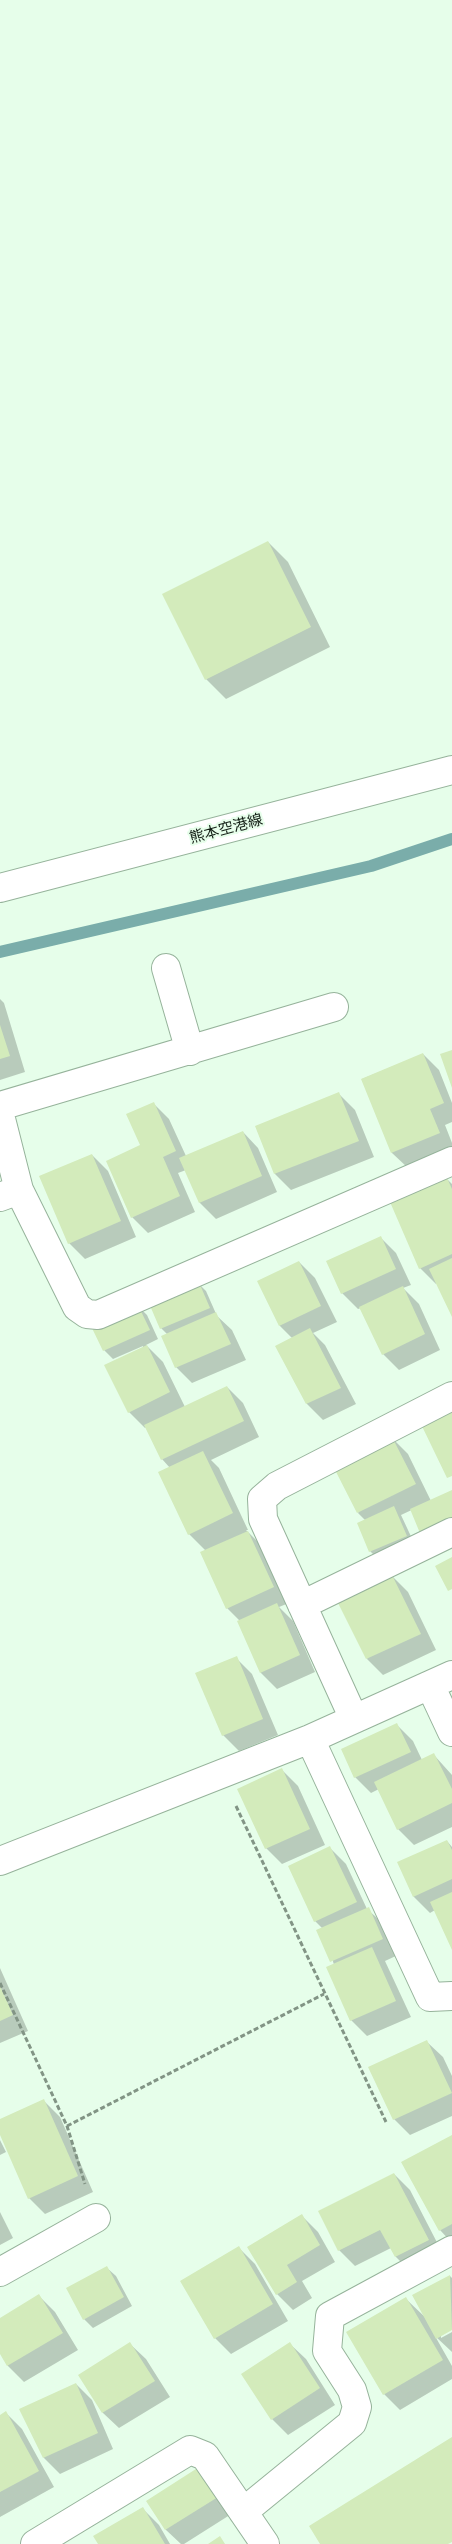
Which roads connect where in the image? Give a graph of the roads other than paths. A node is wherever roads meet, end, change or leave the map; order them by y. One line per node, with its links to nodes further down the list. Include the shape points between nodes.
1 (452, 770): 2 (street, 熊本空港線)
2 (0, 888)
3 (166, 968): 5 (street)
4 (334, 1007): 5 (street)
5 (190, 1051): 6 (street)
6 (0, 1106)
7 (0, 1115): 9 (street)
8 (452, 1161): 9 (street, via 98,1315 87,1314 77,1306)
9 (10, 1193)
10 (452, 1396): 12 (street, via 277,1486 262,1500 263,1519)
11 (452, 1532): 12 (street)
12 (302, 1605): 14 (street)
13 (441, 1680): 14 (street); 15 (street)
14 (354, 1719): 16 (street)
15 (452, 1732)
16 (310, 1739): 17 (street); 18 (street, via 430,1997)
17 (0, 1861)
18 (452, 1996)
19 (96, 2218): 21 (street)
20 (452, 2250): 22 (street, via 330,2316 327,2350 352,2390 357,2407 352,2423)
21 (0, 2272)
22 (243, 2512): 23 (street, via 205,2456 190,2450); 24 (street)
23 (35, 2544)
24 (265, 2544)

